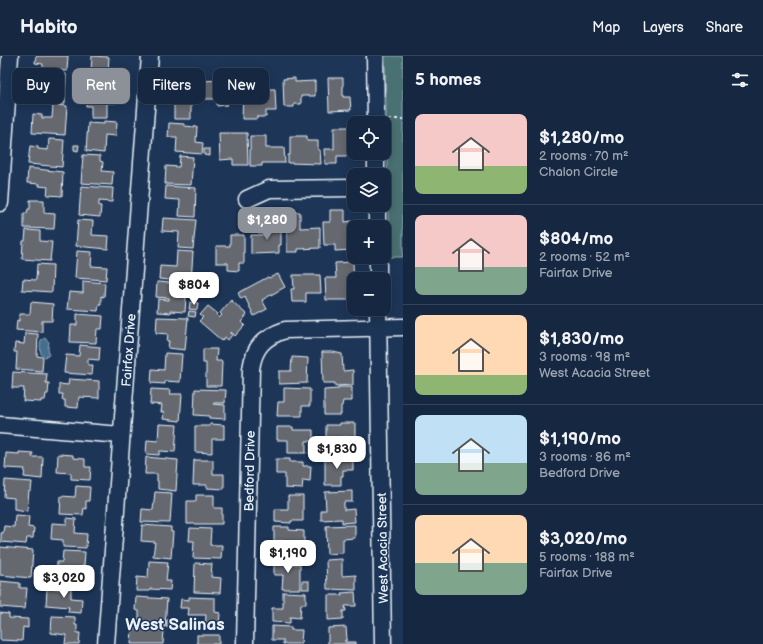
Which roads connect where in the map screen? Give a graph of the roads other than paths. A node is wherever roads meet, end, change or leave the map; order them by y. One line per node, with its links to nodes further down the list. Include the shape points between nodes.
1 (10, 56): 7 (street)
2 (150, 56): 12 (street, Fairfax Drive)
3 (375, 56): 4 (street)
4 (376, 116)
5 (347, 188): 6 (street, via 269,190)
6 (246, 199)
7 (0, 203)
8 (378, 316): 9 (street, West Acacia Street)
9 (379, 327): 10 (street, Bedford Drive); 14 (street, Bedford Drive, via 285,330 270,336 259,346 252,361); 15 (street, West Acacia Street)
10 (403, 327)
11 (0, 425): 12 (street)
12 (121, 435): 13 (street, Fairfax Drive)
13 (106, 644)
14 (245, 644)
15 (384, 644)

